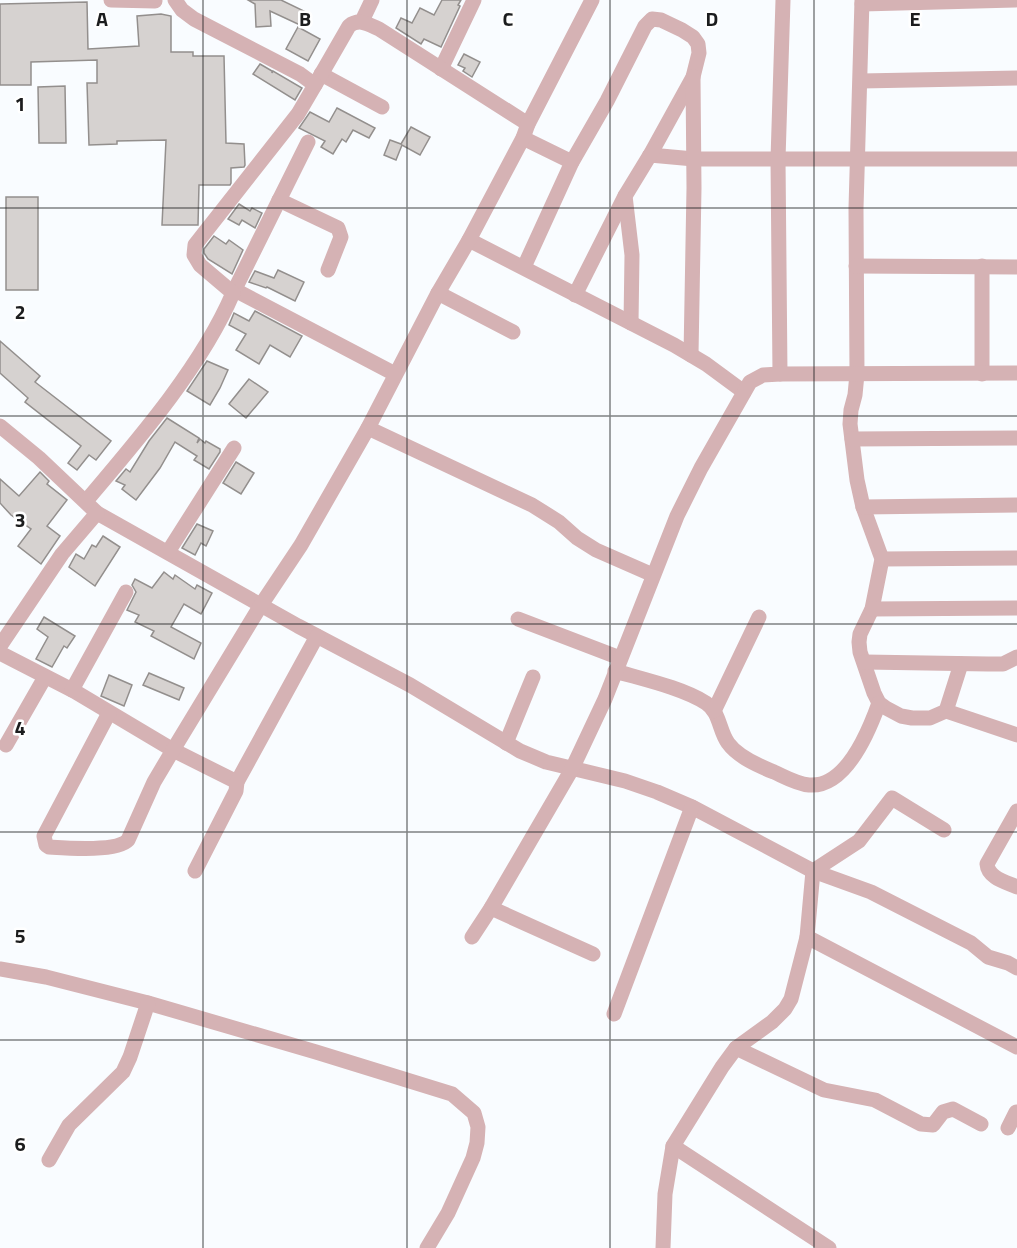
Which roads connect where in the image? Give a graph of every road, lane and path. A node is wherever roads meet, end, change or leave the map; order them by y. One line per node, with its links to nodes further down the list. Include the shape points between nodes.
1 (111, 0): 8 (street)
2 (175, 0): 14 (street, via 194,19)
3 (372, 0): 10 (street)
4 (474, 0): 11 (street)
5 (592, 0): 17 (street)
6 (783, 0): 21 (street)
7 (1015, 0): 9 (street)
8 (155, 1)
9 (862, 2): 15 (street)
10 (362, 21): 11 (street); 14 (street, via 349,26)
11 (441, 69): 17 (street)
12 (693, 77): 19 (street); 20 (street); 24 (street, via 698,44 682,30 652,19)
13 (1017, 78): 15 (street)
14 (318, 80): 16 (street); 33 (street, via 298,114 195,245 194,255 200,265)
15 (861, 81): 22 (street)
16 (382, 107)
17 (525, 131): 24 (street); 27 (street)
18 (308, 142): 26 (street)
19 (650, 155): 20 (street); 25 (street)
20 (694, 159): 21 (street); 38 (street)
21 (778, 159): 22 (street); 41 (street)
22 (858, 159): 23 (street); 28 (street)
23 (1017, 159)
24 (572, 162): 30 (street)
25 (625, 196): 35 (street); 36 (street, via 632,255)
26 (279, 200): 32 (street, via 338,228 341,237); 33 (street)
27 (469, 240): 30 (street); 34 (street)
28 (856, 266): 29 (street); 42 (street)
29 (982, 266): 31 (street); 43 (street)
30 (524, 267): 35 (street)
31 (1017, 267)
32 (328, 270)
33 (234, 291): 40 (street); 51 (street, via 225,313 178,386)
34 (438, 293): 37 (street); 40 (street)
35 (575, 295): 36 (street)
36 (631, 323): 38 (street)
37 (513, 332)
38 (691, 355): 44 (street)
39 (1017, 373): 43 (street)
40 (395, 374): 46 (street)
41 (780, 374): 42 (street); 44 (street, via 757,377)
42 (858, 374): 43 (street); 48 (street, via 850,410)
43 (982, 374)
44 (744, 392): 56 (street, via 688,492)
45 (0, 426): 51 (street)
46 (368, 428): 56 (street, via 532,505 596,550); 58 (street, via 301,545)
47 (1017, 438): 48 (street)
48 (852, 439): 52 (street)
49 (234, 448): 53 (street)
50 (1017, 505): 52 (street)
51 (91, 507): 53 (street); 64 (street)
52 (862, 507): 55 (street)
53 (168, 552): 58 (street)
54 (1017, 558): 55 (street)
55 (882, 559): 60 (street)
56 (654, 574): 68 (street)
57 (126, 592): 72 (street)
58 (261, 605): 63 (street); 80 (street)
59 (1017, 608): 60 (street)
60 (872, 609): 67 (street, via 859,642)
61 (759, 617): 74 (street)
62 (518, 619): 68 (street)
63 (318, 636): 78 (street); 82 (street)
64 (0, 646)
65 (0, 653): 70 (street)
66 (1017, 657): 69 (street, via 1003,664)
67 (865, 662): 69 (street); 73 (street)
68 (618, 664): 74 (street, via 707,704); 81 (street)
69 (961, 664): 75 (street)
70 (45, 677): 72 (street); 79 (street)
71 (532, 677): 78 (street)
72 (72, 690): 76 (street)
73 (879, 703): 74 (street, via 866,737 842,771 827,781 810,785 759,766 735,749 728,743); 75 (street, via 912,718 930,718)
74 (714, 711)
75 (946, 711): 77 (street)
76 (109, 713): 80 (street); 80 (street, via 44,836 49,847 103,848 126,843)
77 (1017, 735)
78 (506, 743): 81 (street, via 532,758)
79 (6, 745)
80 (172, 750): 82 (street)
81 (572, 769): 83 (street, via 625,781); 89 (street)
82 (237, 782): 86 (street)
83 (692, 807): 87 (street); 96 (street)
84 (1017, 811): 88 (street, via 987,864 992,875)
85 (944, 830): 87 (street, via 892,798 859,841)
86 (195, 871)
87 (813, 871): 91 (street); 93 (street, via 871,892 971,943 988,957)
88 (1017, 887)
89 (491, 908): 90 (street); 92 (street)
90 (472, 937)
91 (807, 937): 97 (street); 98 (street, via 796,984 785,1009)
92 (593, 954)
93 (1017, 968)
94 (0, 969): 95 (street)
95 (148, 1003): 103 (street, via 123,1072 69,1125); 104 (street, via 452,1094 464,1102 474,1113 477,1143 448,1214)
96 (614, 1014)
97 (1017, 1047)
98 (736, 1048): 100 (street, via 824,1090 875,1100 921,1124 933,1125 943,1112 953,1109); 102 (street)
99 (1017, 1111): 101 (street)
100 (981, 1124)
101 (1008, 1128)
102 (673, 1146): 105 (street, via 665,1194); 106 (street)
103 (49, 1160)
104 (427, 1248)
105 (663, 1248)
106 (829, 1248)

